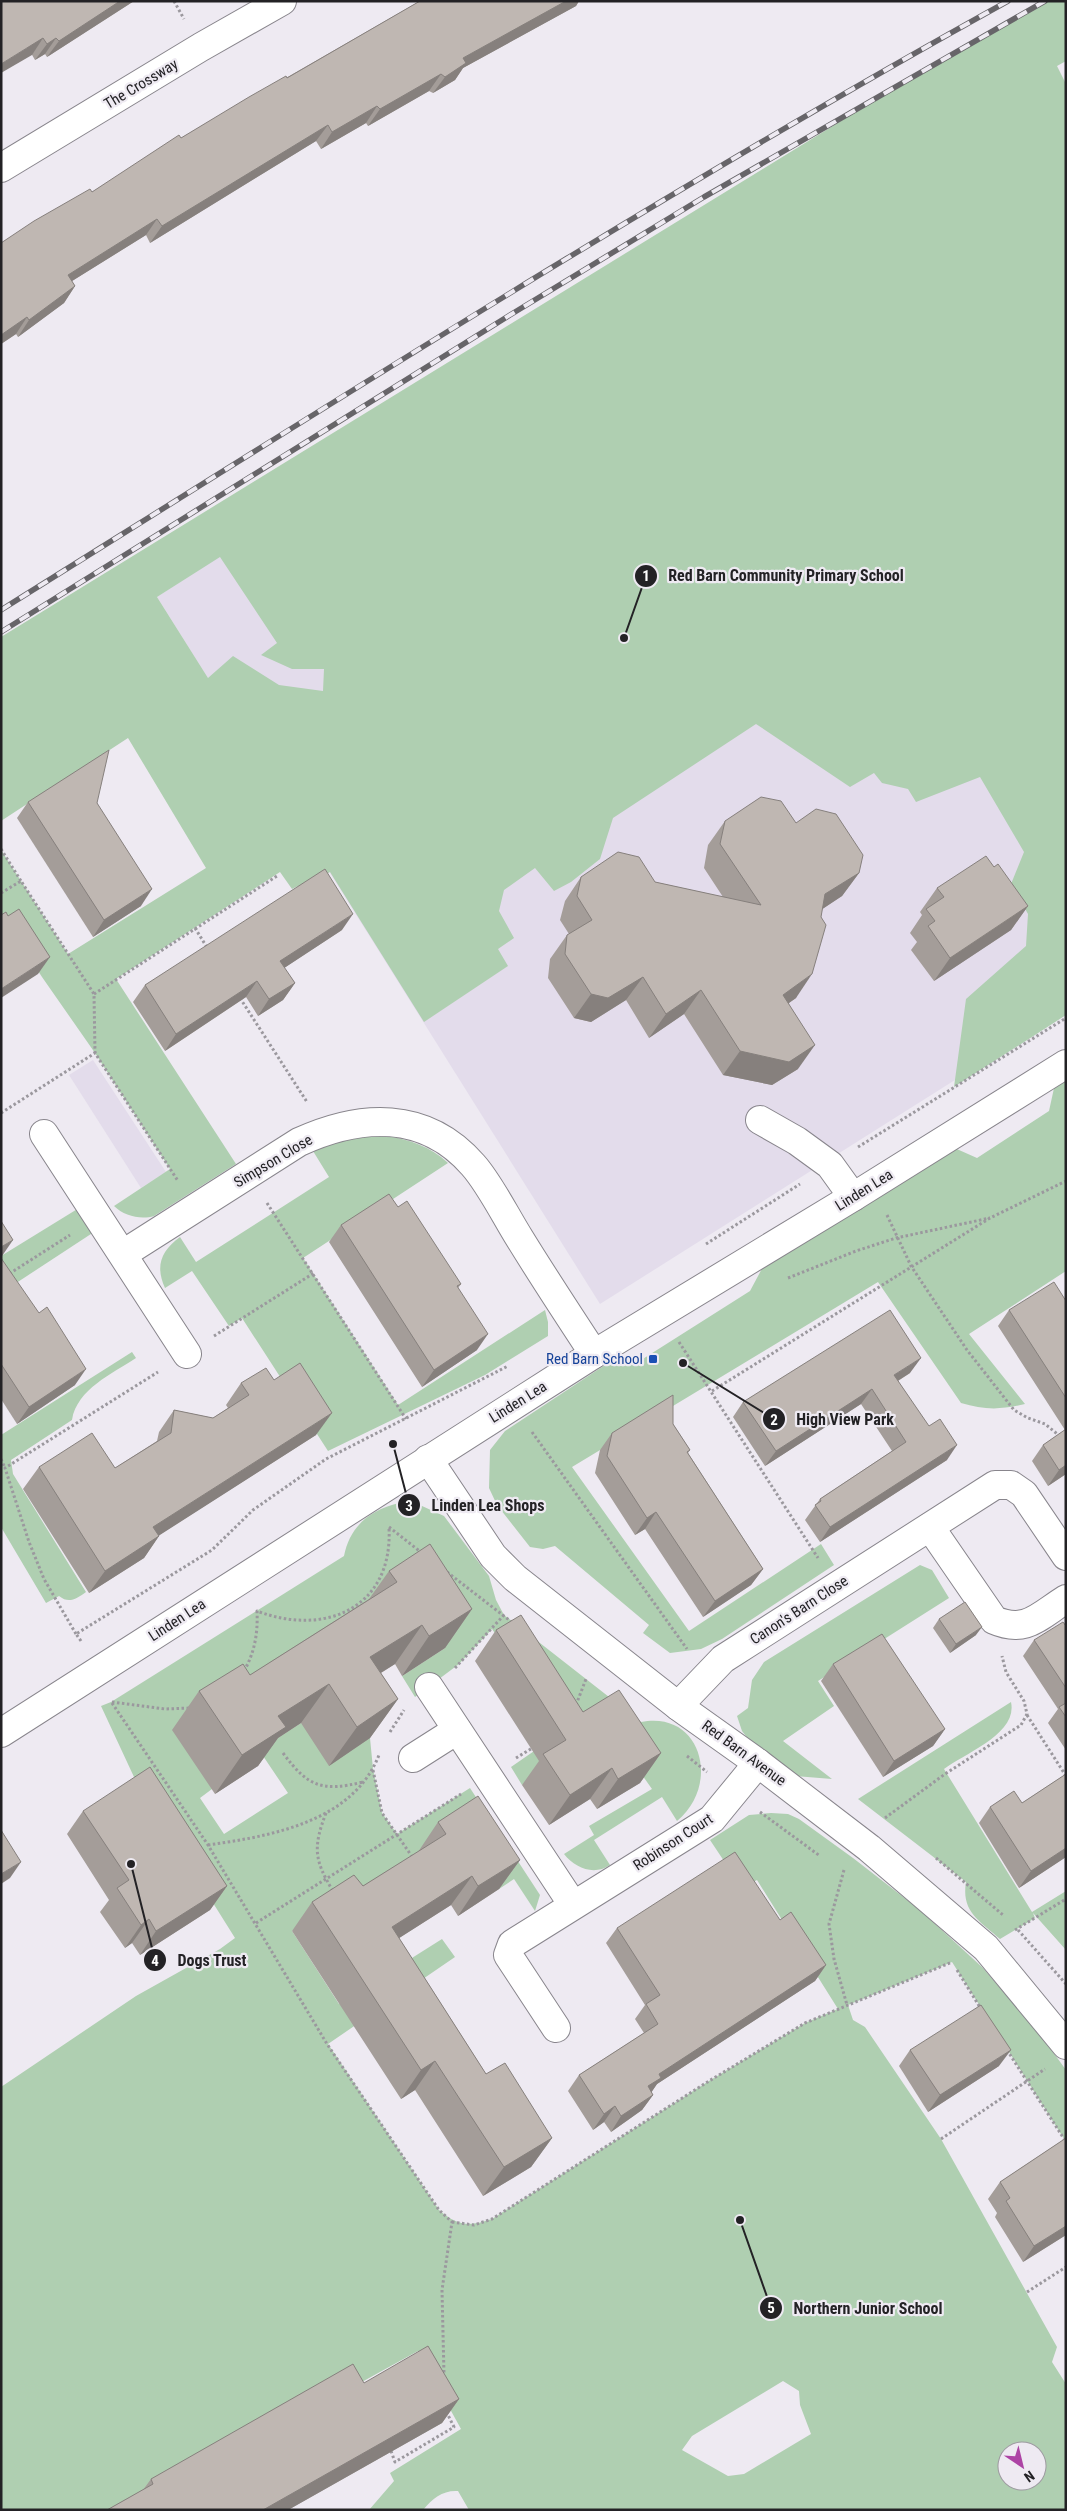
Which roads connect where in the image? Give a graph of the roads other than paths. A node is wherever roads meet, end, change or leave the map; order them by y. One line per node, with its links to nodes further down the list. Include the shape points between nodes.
1 (282, 1): 2 (street, The Crossway)
2 (1, 168)
3 (1066, 1064): 6 (street, Linden Lea)
4 (760, 1120): 6 (street, via 797,1141)
5 (44, 1134): 7 (street)
6 (863, 1191): 9 (street, Linden Lea)
7 (123, 1254): 8 (street); 9 (street, Simpson Close, via 299,1142 325,1130 373,1120 397,1123 438,1137 473,1165)
8 (187, 1354)
9 (594, 1354): 10 (street, Linden Lea)
10 (428, 1459): 15 (street, Red Barn Avenue, via 493,1556 515,1578); 17 (street, Linden Lea)
11 (930, 1527): 12 (street, Canon's Barn Close, via 995,1485 1011,1485 1024,1494); 13 (street, via 994,1620 1008,1626 1024,1626); 15 (street, Canon's Barn Close, via 723,1660)
12 (1066, 1556)
13 (1066, 1599)
14 (429, 1687): 16 (street)
15 (678, 1706): 19 (street, Red Barn Avenue)
16 (457, 1730): 18 (street); 20 (street)
17 (1, 1733)
18 (414, 1758)
19 (758, 1763): 20 (street, Robinson Court, via 712,1819); 22 (street, Red Barn Avenue, via 864,1844 986,1948)
20 (573, 1905): 21 (street, Robinson Court, via 512,1944 508,1955)
21 (556, 2028)
22 (1058, 2055)

